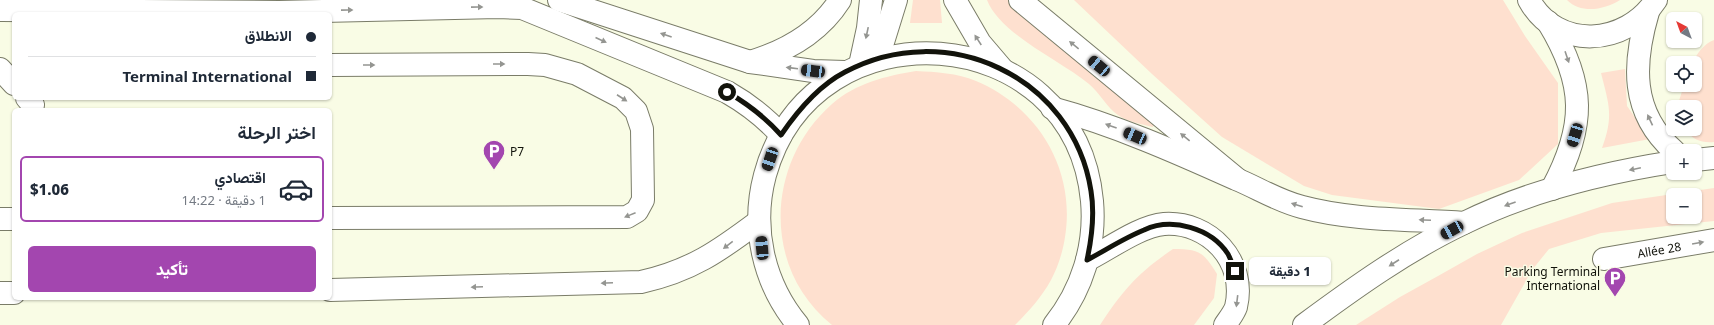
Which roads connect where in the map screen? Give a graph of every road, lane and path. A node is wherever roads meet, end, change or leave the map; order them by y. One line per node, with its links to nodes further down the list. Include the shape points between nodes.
1 (559, 0): 13 (main road, one-way to 1)
2 (840, 0): 13 (main road, via 818,27 798,43 775,55)
3 (871, 0): 15 (main road, one-way to 15)
4 (896, 0): 15 (main road, via 884,42)
5 (955, 0): 18 (main road, one-way to 5, via 980,43)
6 (1020, 0): 26 (main road, one-way to 6)
7 (1529, 0): 12 (main road)
8 (282, 6): 10 (main road, one-way to 10); 11 (main road)
9 (1652, 6): 12 (main road, via 1632,26 1611,35 1590,37 1568,33); 22 (main road, one-way to 9, via 1653,127 1638,84 1639,45)
10 (538, 7): 21 (main road, one-way to 21, via 727,92 765,118)
11 (0, 10)
12 (1548, 22): 27 (main road, one-way to 27, via 1564,48 1574,76 1578,105 1575,135 1566,163)
13 (750, 62): 15 (main road, one-way to 13, via 813,71)
14 (332, 65): 28 (main road, one-way to 28, via 528,64 577,74 623,98 636,112 642,129 643,200 637,211 627,217)
15 (860, 65): 18 (main road, via 897,54 919,51 963,55); 21 (main road, via 829,82 807,102)
16 (12, 66): 17 (main road)
17 (0, 68): 19 (main road)
18 (1003, 70): 20 (main road, via 1030,86)
19 (12, 82)
20 (1052, 108): 26 (main road, one-way to 20, via 1115,128); 35 (main road, via 1078,147 1088,176 1093,214)
21 (781, 135): 31 (main road, via 773,151 763,185)
22 (1668, 144)
23 (1714, 158): 24 (main road)
24 (1702, 159)
25 (1666, 163): 27 (main road, one-way to 27, via 1596,177)
26 (1237, 179): 32 (main road, one-way to 26, via 1336,214 1282,200)
27 (1552, 189): 32 (main road, one-way to 32)
28 (332, 218)
29 (0, 219): 30 (main road)
30 (12, 219)
31 (759, 221): 36 (main road, one-way to 36, via 722,250 697,264 667,277 641,282); 39 (main road, via 769,275 780,301)
32 (1464, 223): 42 (main road, one-way to 42, via 1401,258)
33 (1714, 240): 34 (main road, Allée 28, one-way to 33)
34 (1604, 259)
35 (1087, 260): 40 (main road, via 1080,283); 41 (main road, one-way to 41, via 1145,229 1163,224 1199,230 1215,240 1228,254 1235,271 1238,290 1236,308)
36 (332, 290)
37 (0, 293): 38 (main road)
38 (12, 293)
39 (798, 325)
40 (1054, 325)
41 (1225, 325)
42 (1304, 325)

